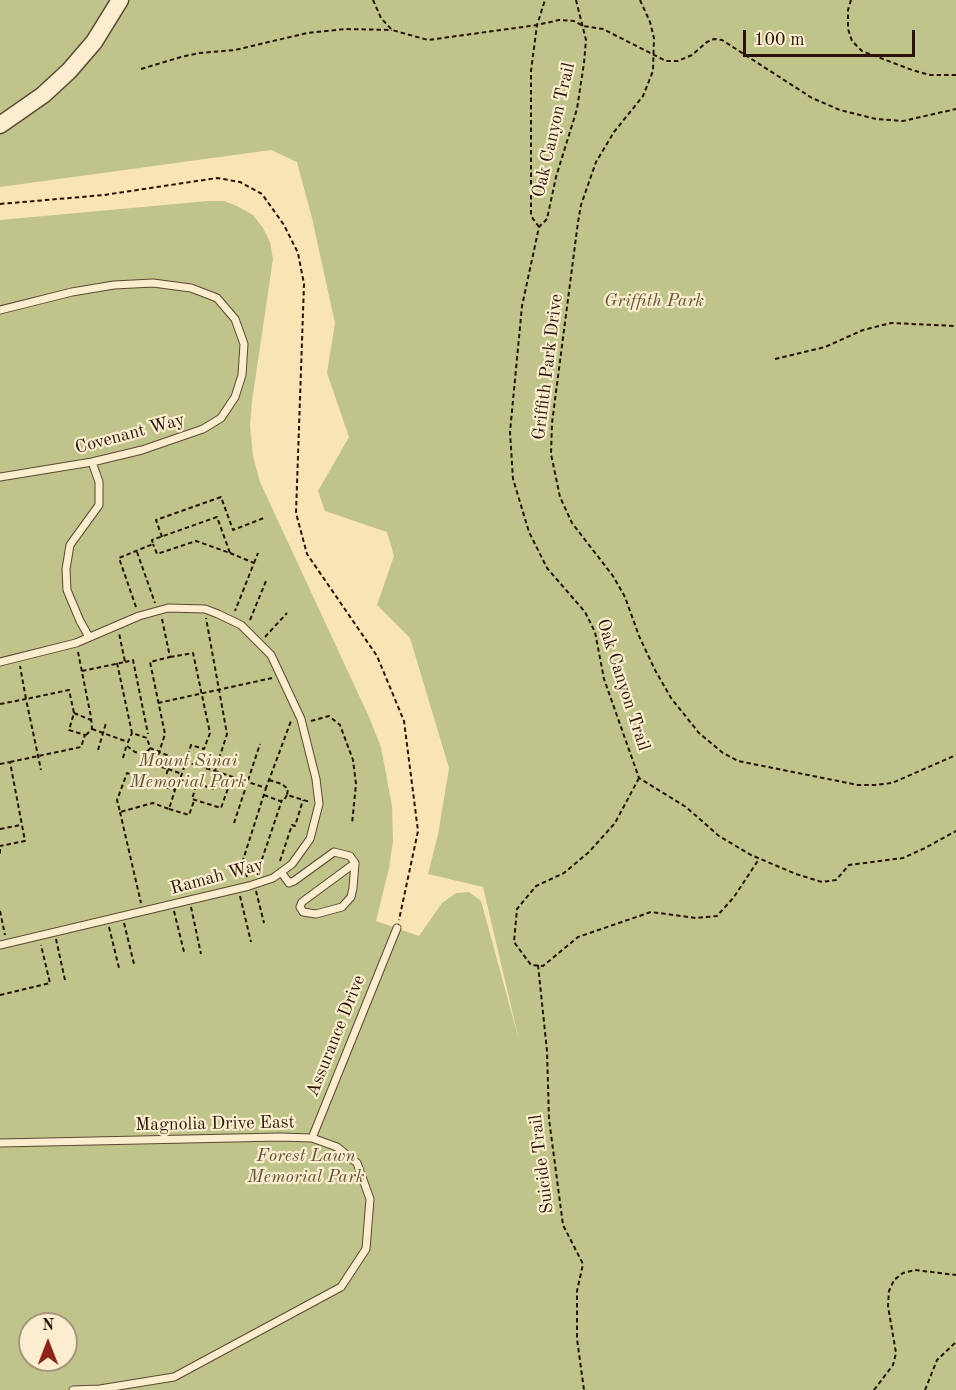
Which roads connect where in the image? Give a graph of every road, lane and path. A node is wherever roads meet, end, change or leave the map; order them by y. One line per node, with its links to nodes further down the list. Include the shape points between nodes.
1 (120, 0): 14 (street, via 94,42 69,71 44,95)
2 (373, 0): 9 (path)
3 (545, 0): 7 (path, Oak Canyon Trail)
4 (576, 0): 8 (path, Oak Canyon Trail)
5 (640, 0): 10 (path, Griffith Park Drive, via 650,22)
6 (851, 0): 12 (path, via 848,29 852,41 862,51 930,75)
7 (537, 25): 8 (path, via 559,20); 9 (path, via 428,39); 16 (path, Oak Canyon Trail, via 531,71 531,216)
8 (583, 26): 10 (path, via 603,29); 16 (path, Oak Canyon Trail, via 586,40 577,109 547,219)
9 (392, 30): 11 (path, via 307,33 235,50 199,53)
10 (655, 56): 13 (path, via 678,61 707,42 722,40 812,98 840,110 903,121); 68 (path, Griffith Park Drive, via 650,82 604,147 581,205 552,423 551,454 560,497 572,523 625,597 651,662 671,698 699,733 723,753 738,761 858,785 892,783)
11 (141, 69)
12 (956, 75)
13 (956, 109)
14 (0, 125)
15 (0, 204): 112 (path, via 104,195 218,178 240,182 262,194 284,225 298,253 303,284 296,513 307,554 376,657 404,721 418,831)
16 (539, 227): 79 (path, Oak Canyon Trail, via 522,306 510,432 513,479 529,532 547,568 585,612 595,632 604,679)
17 (0, 310): 20 (lane, Covenant Way, via 72,292 153,283 191,288 217,298 235,320 244,344 242,375 235,397 221,418 203,429 162,443)
18 (956, 326): 19 (path, via 891,323 825,347)
19 (775, 359)
20 (92, 462): 21 (lane, Covenant Way); 37 (lane, via 99,482 99,505 70,545 66,569 67,590)
21 (0, 477)
22 (264, 518): 23 (path, via 233,530 221,497 156,520)
23 (162, 537): 24 (path, via 152,540); 26 (path, via 217,517)
24 (153, 544): 25 (path, via 136,549); 26 (path, via 157,554 196,541)
25 (137, 552): 31 (path); 33 (path, via 119,558)
26 (230, 553): 28 (path)
27 (258, 553): 28 (path)
28 (254, 563): 34 (path)
29 (266, 581): 36 (path)
30 (205, 609): 31 (lane); 34 (lane, Ramah Way); 47 (path)
31 (159, 611): 33 (lane); 41 (path)
32 (288, 613): 39 (path)
33 (139, 616): 35 (lane)
34 (231, 620): 36 (lane, Ramah Way)
35 (117, 624): 37 (lane); 43 (path)
36 (246, 630): 39 (lane, Ramah Way)
37 (89, 637): 38 (lane)
38 (76, 643): 40 (lane); 45 (path)
39 (259, 643): 46 (lane, Ramah Way)
40 (19, 657): 42 (lane); 49 (path)
41 (170, 657): 48 (path, via 193,653); 50 (path, via 150,662)
42 (0, 662)
43 (125, 662): 44 (path); 60 (path, via 133,660)
44 (117, 663): 45 (path); 59 (path)
45 (82, 671): 54 (path)
46 (282, 675): 47 (path); 52 (lane, Ramah Way)
47 (219, 690): 48 (path); 76 (path, via 227,734)
48 (201, 693): 50 (path); 71 (path, via 210,733 204,750 191,745)
49 (26, 699): 51 (path); 53 (path, via 69,690); 69 (path)
50 (158, 703): 67 (path, via 165,734)
51 (0, 704)
52 (297, 708): 56 (lane, Ramah Way); 80 (path)
53 (74, 713): 54 (path); 61 (path, via 69,730)
54 (91, 720): 57 (path)
55 (106, 723): 58 (path)
56 (302, 723): 90 (lane, Ramah Way); 94 (path, via 329,716 340,725 353,760 356,784)
57 (92, 729): 58 (path); 61 (path)
58 (103, 733): 62 (path); 66 (path)
59 (132, 733): 62 (path); 65 (path, via 147,738)
60 (148, 734)
61 (85, 735): 69 (path, via 81,747)
62 (128, 742): 64 (path)
63 (260, 744): 81 (path)
64 (127, 746): 65 (path, via 144,754); 70 (path)
65 (150, 748): 67 (path)
66 (98, 750)
67 (159, 751): 71 (path); 74 (path, via 155,765)
68 (956, 755)
69 (38, 756): 72 (path); 75 (path)
70 (123, 758)
71 (186, 761): 76 (path); 77 (path)
72 (10, 762): 73 (path); 95 (path)
73 (0, 764)
74 (168, 769): 77 (path); 82 (path)
75 (41, 770)
76 (217, 771): 78 (path); 87 (path, via 213,789 197,783)
77 (182, 774): 84 (path)
78 (232, 777): 81 (path); 87 (path, via 221,808)
79 (639, 778): 100 (path, Oak Canyon Trail, via 686,807 719,836); 120 (path, via 615,823 589,852 564,873 536,886 517,909 514,942 531,965)
80 (269, 780): 83 (path); 86 (path, via 288,789)
81 (248, 782): 83 (path); 93 (path)
82 (163, 786): 84 (path); 92 (path, via 127,773 117,800)
83 (266, 788): 85 (path)
84 (175, 790): 91 (path)
85 (264, 795): 88 (path); 103 (path, via 243,860)
86 (287, 795): 88 (path); 89 (path)
87 (194, 800): 91 (path, via 189,815)
88 (282, 800): 103 (path)
89 (303, 800): 90 (path); 102 (path, via 279,864)
90 (319, 804): 102 (lane, Ramah Way, via 310,839)
91 (169, 809): 92 (path, via 153,803)
92 (120, 812): 107 (path)
93 (234, 823)
94 (352, 824)
95 (22, 825): 96 (path); 98 (path, via 25,841)
96 (0, 829)
97 (956, 831): 100 (path, Oak Canyon Trail, via 903,858 849,865 836,879 822,882)
98 (0, 848): 99 (path)
99 (0, 854)
100 (759, 858): 120 (path, via 717,916 696,918 651,912 578,937 543,966)
101 (355, 864): 101 (lane, via 351,897 342,907 316,914 303,912 302,902); 102 (lane, via 350,856 334,852 289,883)
102 (281, 872): 103 (lane, Ramah Way)
103 (252, 885): 104 (lane, Ramah Way); 111 (path)
104 (238, 888): 105 (lane, Ramah Way); 115 (path)
105 (189, 900): 106 (lane, Ramah Way); 118 (path)
106 (173, 904): 107 (lane, Ramah Way); 117 (path)
107 (144, 911): 109 (lane, Ramah Way)
108 (0, 912): 116 (path)
109 (123, 916): 110 (lane, Ramah Way); 119 (path)
110 (107, 920): 113 (lane, Ramah Way); 121 (path)
111 (264, 923)
112 (397, 928): 124 (lane, Assurance Drive)
113 (54, 933): 114 (lane, Ramah Way); 122 (path)
114 (39, 937): 116 (lane, Ramah Way); 123 (path, via 50,983)
115 (251, 942)
116 (3, 944)
117 (184, 952)
118 (201, 954)
119 (134, 964)
120 (538, 965): 129 (path, Suicide Trail, via 549,1119 563,1225 583,1264 577,1291 577,1339)
121 (119, 968)
122 (65, 980)
123 (0, 995)
124 (312, 1138): 125 (lane, Magnolia Drive East); 128 (lane, Magnolia Drive East, via 337,1147 357,1163 370,1199 366,1249 341,1287 174,1377)
125 (0, 1143)
126 (956, 1275): 130 (path, via 915,1270 894,1280 888,1306 896,1353 893,1365)
127 (956, 1342): 131 (path, via 937,1360)
128 (72, 1390)
129 (585, 1390)
130 (874, 1390)
131 (925, 1390)

